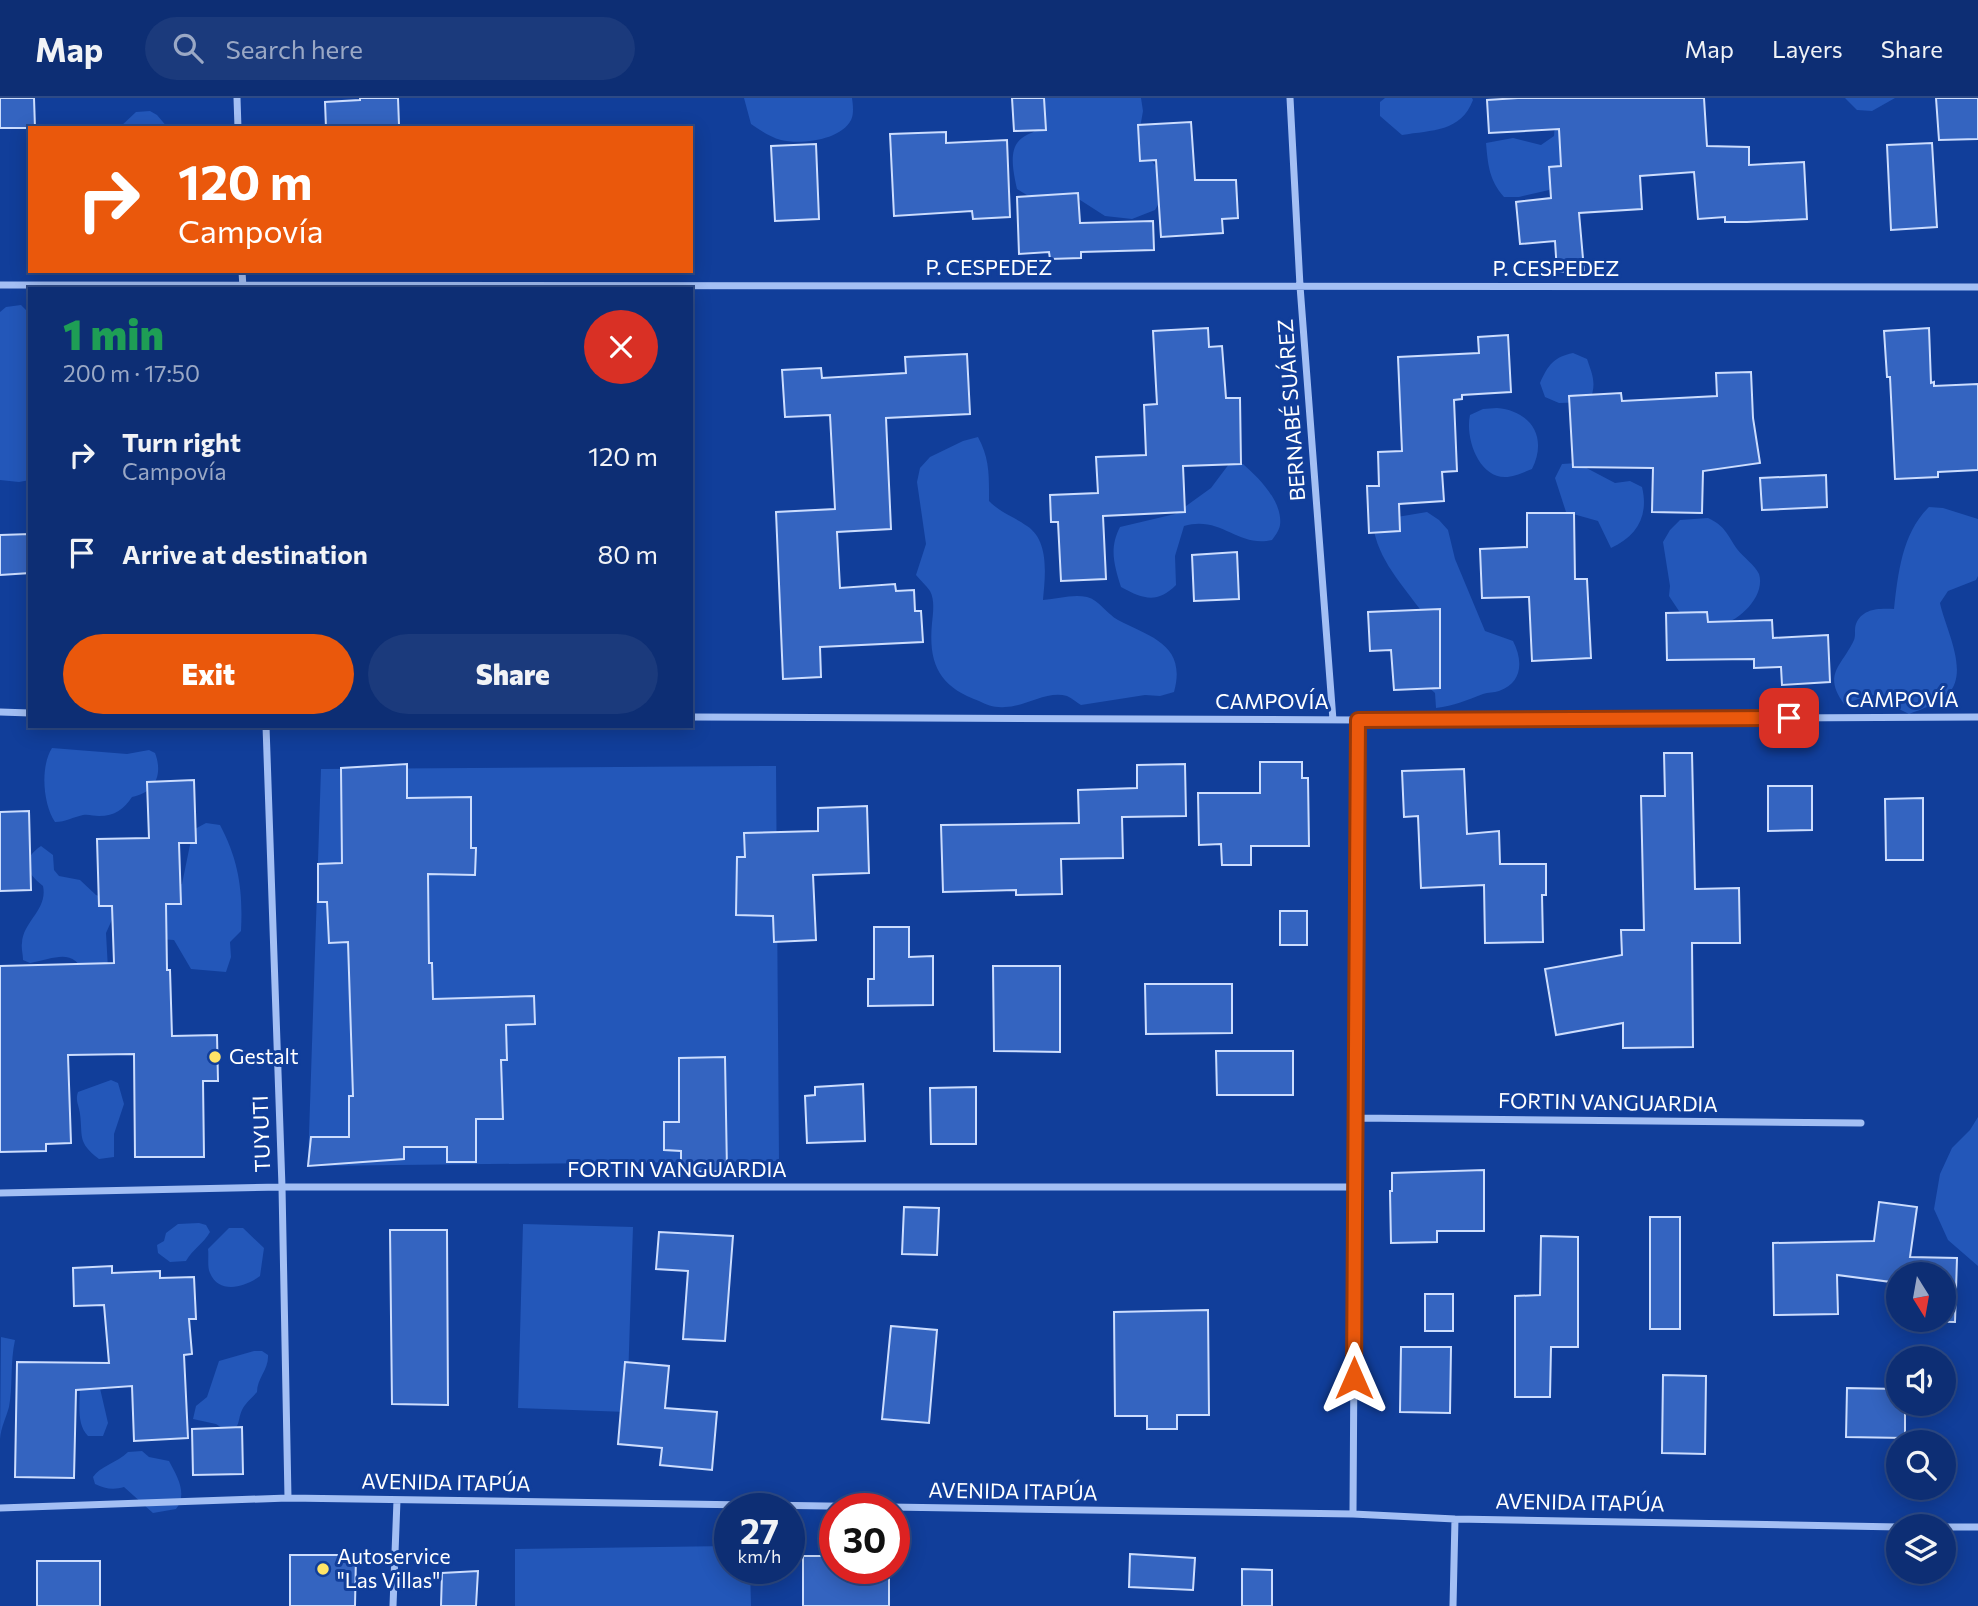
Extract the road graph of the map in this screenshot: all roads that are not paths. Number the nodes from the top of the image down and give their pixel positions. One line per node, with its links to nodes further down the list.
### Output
1 (237, 98): 3 (street)
2 (1290, 98): 5 (street, BERNABÉ SUÁREZ)
3 (238, 126)
4 (0, 285): 7 (street, P. CESPEDEZ)
5 (1300, 286): 6 (street, P. CESPEDEZ); 7 (street, P. CESPEDEZ); 12 (street, BERNABÉ SUÁREZ)
6 (1978, 286)
7 (243, 287)
8 (0, 712): 9 (street)
9 (28, 713)
10 (693, 717): 12 (street, CAMPOVÍA)
11 (1978, 717): 13 (street, CAMPOVÍA)
12 (1332, 720): 13 (street, CAMPOVÍA)
13 (1358, 720): 15 (street)
14 (266, 728): 18 (street, TUYUTI)
15 (1356, 1118): 16 (street, FORTIN VANGUARDIA); 17 (street)
16 (1861, 1123)
17 (1355, 1187): 18 (street, FORTIN VANGUARDIA); 23 (street)
18 (282, 1188): 19 (street, FORTIN VANGUARDIA); 20 (street, TUYUTI)
19 (0, 1193)
20 (288, 1498): 21 (street, AVENIDA ITAPÚA); 22 (street, AVENIDA ITAPÚA)
21 (397, 1500): 23 (street, AVENIDA ITAPÚA); 28 (street)
22 (0, 1508)
23 (1353, 1514): 24 (street, AVENIDA ITAPÚA)
24 (1455, 1519): 25 (street, AVENIDA ITAPÚA); 29 (street)
25 (1886, 1527)
26 (1956, 1527): 27 (street)
27 (1978, 1527)
28 (393, 1606)
29 (1453, 1606)

